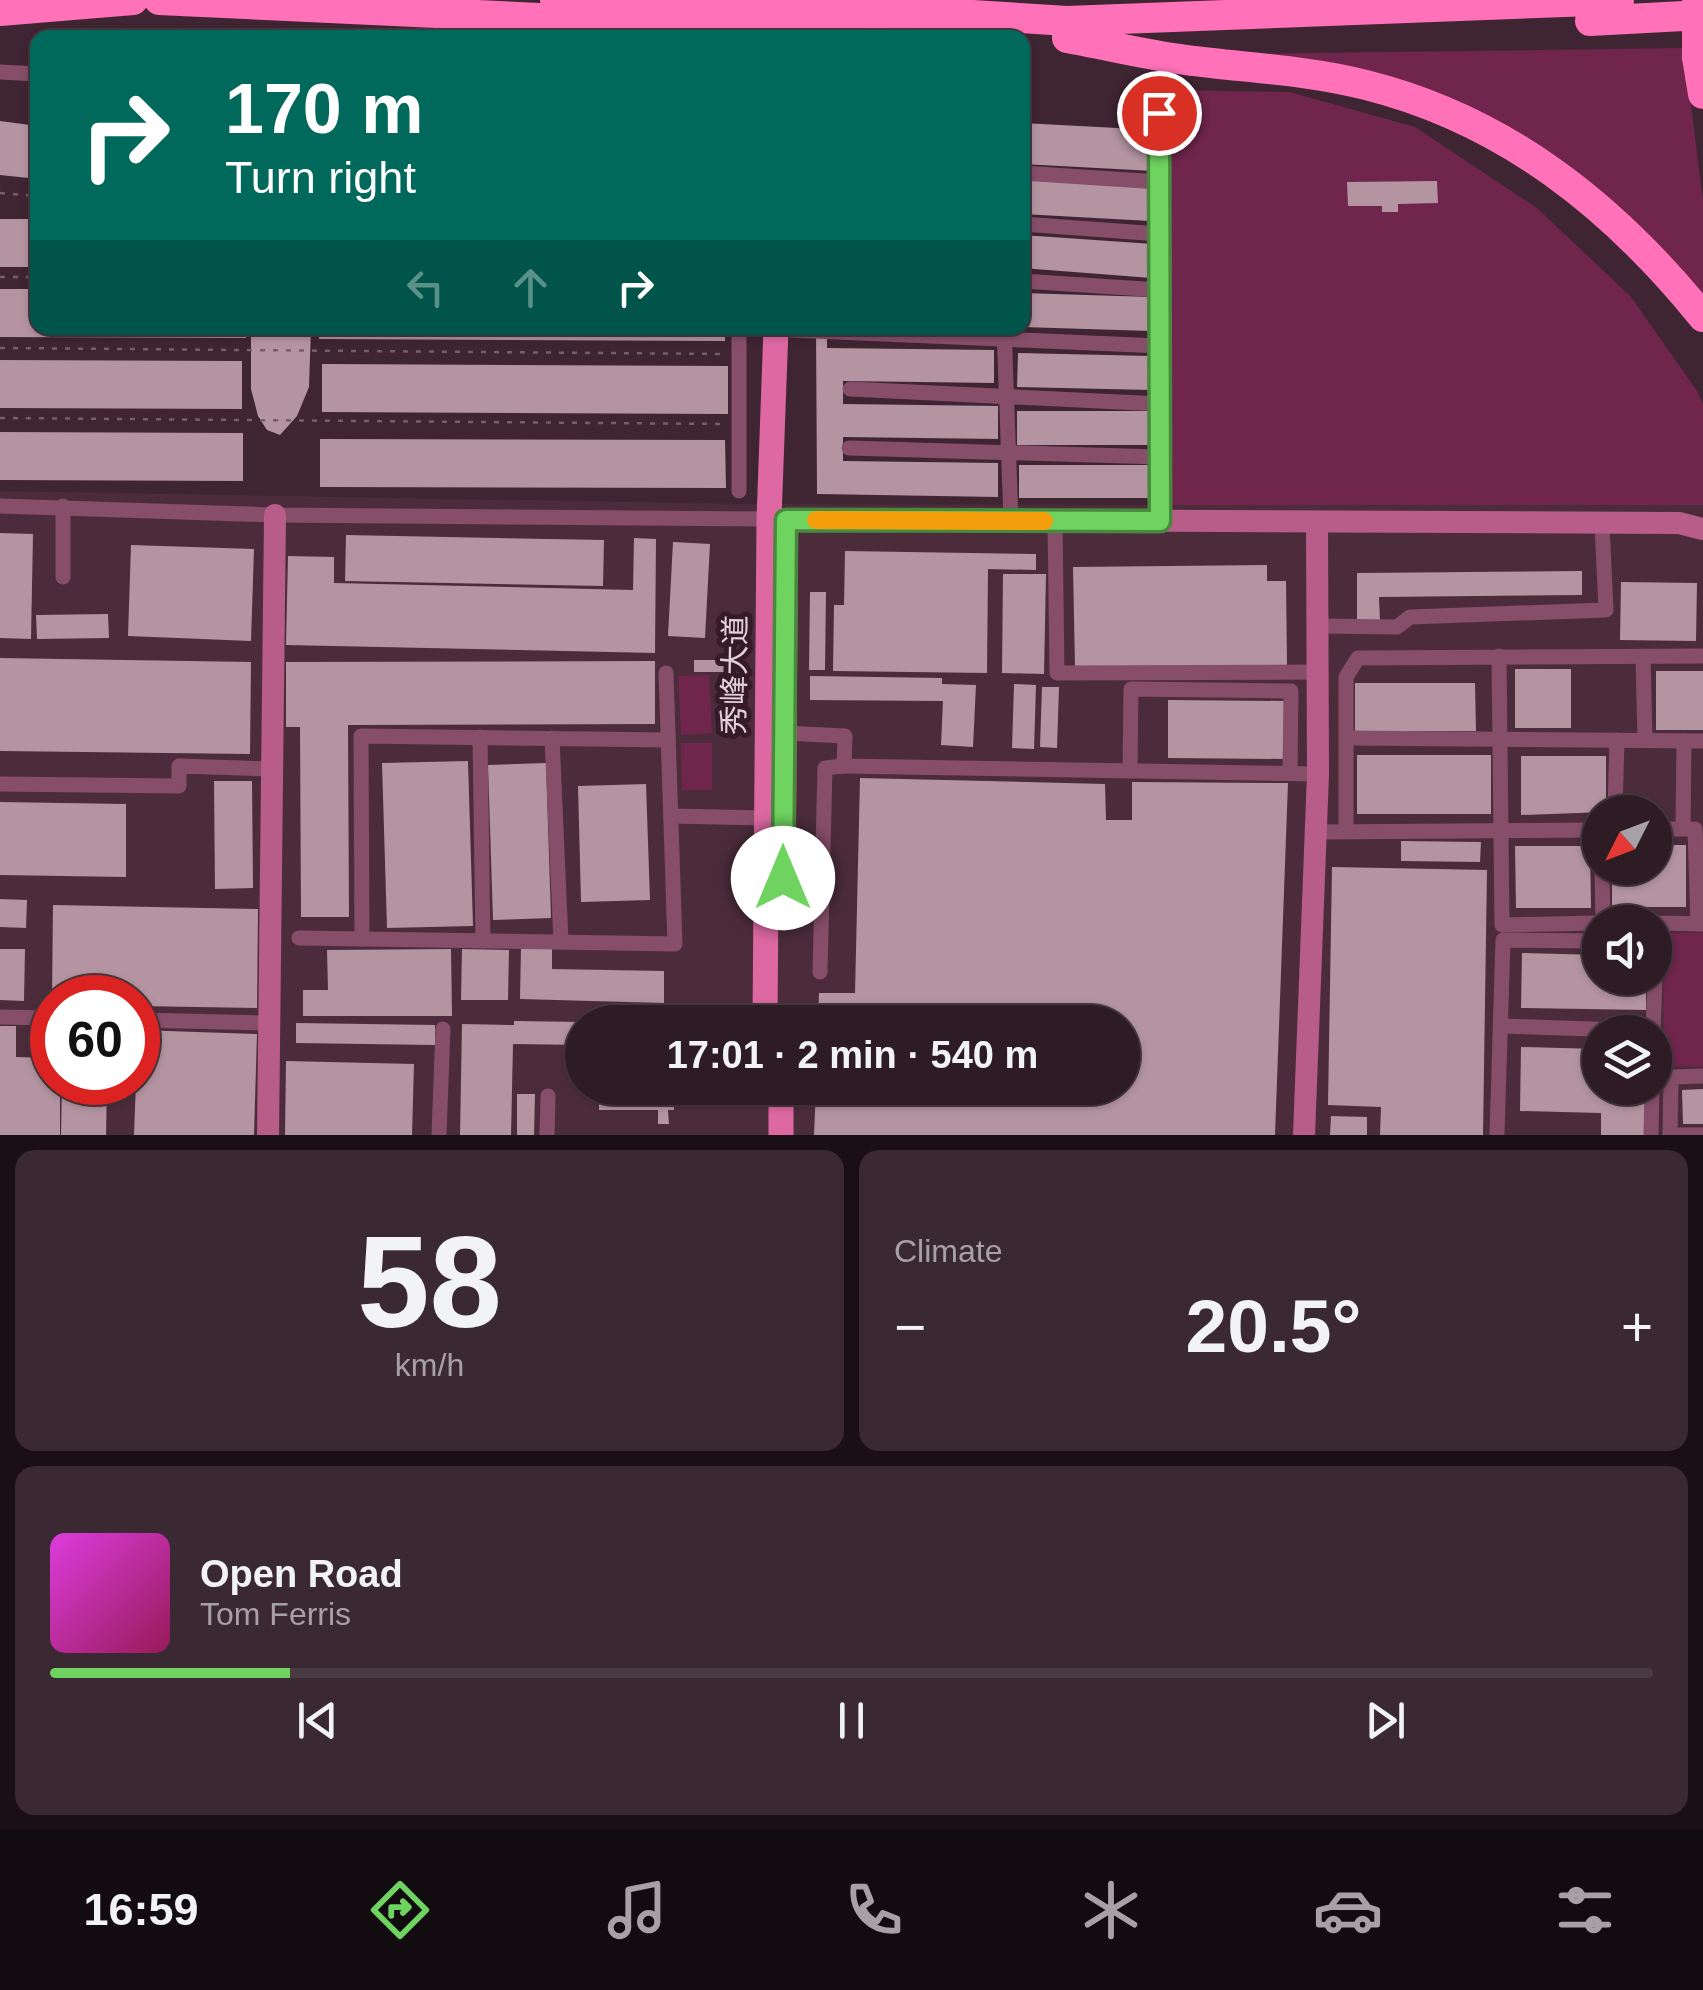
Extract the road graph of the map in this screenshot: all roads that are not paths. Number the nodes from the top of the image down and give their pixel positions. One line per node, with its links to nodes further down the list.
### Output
1 (133, 0): 8 (highway)
2 (159, 0): 7 (highway)
3 (554, 0): 7 (highway)
4 (858, 0): 11 (highway)
5 (1620, 0): 11 (highway)
6 (1697, 0): 17 (highway, bridge)
7 (634, 9): 10 (highway); 12 (highway)
8 (0, 11)
9 (1703, 15): 14 (highway)
10 (775, 19): 11 (highway)
11 (900, 28)
12 (675, 30)
13 (1030, 38): 14 (highway)
14 (1067, 38): 25 (highway)
15 (0, 72): 16 (street)
16 (30, 74)
17 (1703, 94)
18 (1159, 113): 20 (street)
19 (1030, 174): 20 (street)
20 (1160, 182): 22 (street)
21 (1030, 225): 22 (street)
22 (1160, 234): 24 (street)
23 (1030, 282): 24 (street)
24 (1160, 290): 30 (street)
25 (1703, 318)
26 (739, 335): 37 (street)
27 (786, 335): 41 (main road, 秀峰大道)
28 (1004, 335): 32 (street)
29 (1028, 335): 30 (street)
30 (1160, 346): 33 (street)
31 (850, 390): 32 (street)
32 (1006, 396): 33 (street); 35 (street)
33 (1160, 404): 36 (street)
34 (849, 448): 35 (street)
35 (1008, 452): 36 (street); 42 (street)
36 (1160, 457): 44 (street)
37 (738, 492)
38 (0, 506): 39 (street)
39 (63, 506): 40 (street); 48 (street)
40 (276, 515): 41 (street); 66 (street)
41 (777, 519): 42 (street); 55 (main road, 秀峰大道); 73 (main road, 秀峰大道)
42 (1011, 520): 43 (street)
43 (1056, 521): 44 (street); 53 (street)
44 (1160, 521): 45 (street)
45 (1316, 524): 46 (street); 49 (street)
46 (1602, 524): 47 (street); 49 (street)
47 (1703, 529)
48 (63, 577)
49 (1320, 626): 53 (street)
50 (1499, 656): 52 (street); 58 (street); 59 (street)
51 (1703, 656): 52 (street)
52 (1643, 657): 62 (street)
53 (1320, 672): 69 (street)
54 (666, 673): 60 (street)
55 (784, 734): 65 (street); 89 (main road, 秀峰大道)
56 (480, 738): 57 (street); 83 (street); 84 (street)
57 (552, 738): 60 (street); 86 (street)
58 (1346, 738): 59 (street); 77 (street)
59 (1500, 739): 61 (street); 75 (street)
60 (668, 740): 72 (street)
61 (1617, 740): 62 (street); 71 (street)
62 (1645, 740): 63 (street)
63 (1684, 741): 64 (street); 74 (street)
64 (1703, 741)
65 (844, 766): 67 (street); 87 (street)
66 (272, 769): 70 (street); 93 (street)
67 (1130, 771): 68 (street); 68 (street)
68 (1290, 773): 69 (street)
69 (1318, 774): 78 (street)
70 (0, 784)
71 (1615, 795)
72 (671, 816): 73 (street); 86 (street)
73 (766, 818): 88 (main road, 秀峰大道)
74 (1693, 829): 81 (street)
75 (1500, 830): 76 (street); 77 (street); 79 (street)
76 (1582, 830)
77 (1346, 831): 78 (street)
78 (1317, 832): 107 (street)
79 (1582, 923)
80 (1672, 924): 81 (street)
81 (1700, 924)
82 (299, 938): 83 (street)
83 (362, 939): 84 (street)
84 (483, 941): 86 (street)
85 (1582, 941): 94 (street)
86 (561, 942)
87 (820, 972)
88 (765, 1005)
89 (782, 1005)
90 (0, 1017): 91 (street)
91 (30, 1018)
92 (160, 1020): 93 (street)
93 (270, 1023): 102 (street)
94 (1501, 1026): 96 (street); 108 (street)
95 (443, 1029): 103 (street)
96 (1582, 1029)
97 (1703, 1076): 110 (street)
98 (548, 1096): 104 (street)
99 (765, 1105): 105 (main road)
100 (781, 1105): 106 (main road)
101 (1652, 1105): 109 (street)
102 (268, 1135)
103 (439, 1135)
104 (546, 1135)
105 (765, 1135)
106 (781, 1135)
107 (1304, 1135)
108 (1498, 1135)
109 (1651, 1135)
110 (1670, 1135): 111 (street)
111 (1703, 1135)

